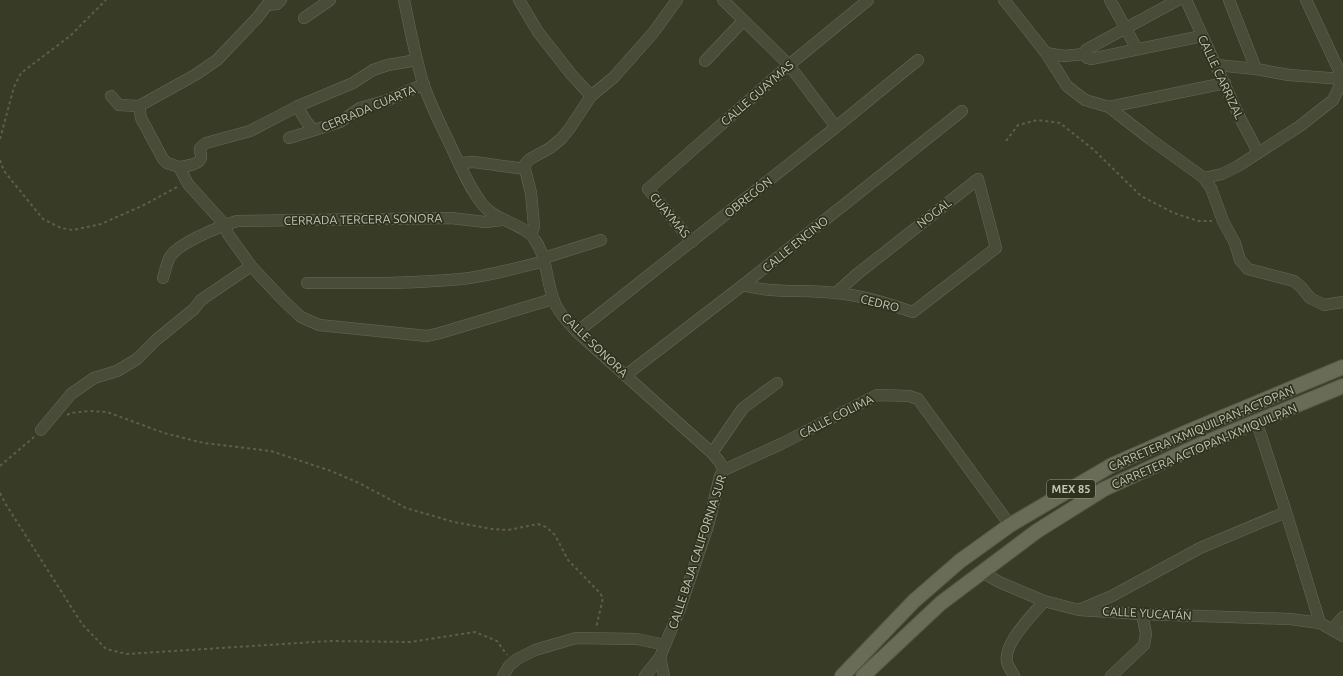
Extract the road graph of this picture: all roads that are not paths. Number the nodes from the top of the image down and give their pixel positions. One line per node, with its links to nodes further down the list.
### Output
1 (281, 0): 13 (street)
2 (330, 0): 14 (street)
3 (404, 0): 21 (street)
4 (519, 0): 31 (street)
5 (677, 0): 31 (street)
6 (868, 0): 24 (street, CALLE GUAYMAS)
7 (1004, 0): 19 (street)
8 (1110, 0): 16 (street)
9 (1185, 0): 16 (street); 17 (street, CALLE CARRIZAL)
10 (1229, 0): 26 (street)
11 (1306, 0): 27 (street)
12 (727, 1): 15 (street)
13 (264, 2): 32 (street)
14 (304, 18)
15 (743, 21): 23 (street); 24 (street)
16 (1125, 29): 18 (street); 20 (street)
17 (1202, 36): 18 (street); 25 (street, CALLE CARRIZAL)
18 (1137, 49): 20 (street)
19 (1046, 53): 20 (street); 34 (street)
20 (1084, 54)
21 (417, 60): 29 (street); 33 (street)
22 (918, 60): 36 (street, OBREGÓN)
23 (705, 61)
24 (788, 65): 36 (street); 44 (street, CALLE GUAYMAS)
25 (1217, 65): 26 (street); 28 (street, CALLE CARRIZAL)
26 (1256, 69): 27 (street)
27 (1343, 79): 39 (street)
28 (1225, 83): 34 (street); 39 (street, CALLE CARRIZAL)
29 (424, 84): 37 (street, CERRADA CUARTA); 40 (street)
30 (111, 96): 32 (street)
31 (591, 96): 41 (street)
32 (139, 106): 42 (street)
33 (298, 106): 37 (street); 42 (street)
34 (1109, 108): 43 (street)
35 (962, 111): 55 (street, CALLE ENCINO)
36 (836, 127): 49 (street, OBREGÓN)
37 (314, 130): 38 (street, CERRADA CUARTA)
38 (289, 138)
39 (1258, 152): 43 (street)
40 (459, 163): 41 (street); 45 (street)
41 (525, 166): 47 (street)
42 (179, 168): 46 (street)
43 (1204, 178): 58 (street)
44 (648, 189): 49 (street, GUAYMAS)
45 (502, 220): 46 (street, CERRADA TERCERA SONORA); 47 (street)
46 (225, 225): 52 (street); 53 (street, CERRADA TERCERA SONORA)
47 (532, 235): 51 (street, CALLE SONORA)
48 (601, 240): 51 (street)
49 (692, 242): 59 (street, OBREGÓN)
50 (996, 248): 56 (street, CEDRO); 56 (street, NOGAL)
51 (544, 259): 54 (street); 57 (street, CALLE SONORA)
52 (251, 266): 57 (street); 65 (street)
53 (163, 278)
54 (307, 283)
55 (743, 285): 56 (street, CEDRO); 61 (street, CALLE ENCINO)
56 (836, 293)
57 (553, 299): 59 (street, CALLE SONORA)
58 (1343, 302)
59 (577, 332): 61 (street, CALLE SONORA)
60 (1343, 367): 69 (main road, CARRETERA IXMIQUILPAN-ACTOPAN / MEX 85)
61 (626, 375): 66 (street, CALLE SONORA)
62 (777, 384): 66 (street)
63 (1343, 386): 64 (main road, CARRETERA ACTOPAN-IXMIQUILPAN / MEX 85)
64 (1257, 423): 68 (street); 70 (main road, CARRETERA ACTOPAN-IXMIQUILPAN / MEX 85)
65 (41, 430)
66 (712, 453): 67 (street, CALLE SONORA)
67 (724, 470): 69 (street, CALLE COLIMA); 78 (street, CALLE BAJA CALIFORNIA SUR)
68 (1286, 512): 72 (street); 75 (street)
69 (1010, 525): 83 (main road, CARRETERA IXMIQUILPAN-ACTOPAN / MEX 85)
70 (982, 572): 71 (street, CALLE YUCATÁN); 84 (main road, CARRETERA ACTOPAN-IXMIQUILPAN / MEX 85)
71 (1044, 601): 72 (street, CALLE YUCATÁN); 85 (street)
72 (1079, 610): 73 (street, CALLE YUCATÁN)
73 (1142, 614): 75 (street, CALLE YUCATÁN); 86 (street)
74 (1343, 617): 76 (street)
75 (1320, 623): 76 (street, CALLE YUCATÁN)
76 (1332, 628): 77 (street, CALLE YUCATÁN)
77 (1343, 636)
78 (665, 645): 79 (street, CALLE BAJA CALIFORNIA SUR); 80 (street)
79 (660, 657): 81 (street, CALLE BAJA CALIFORNIA SUR); 82 (street)
80 (503, 676)
81 (645, 676)
82 (664, 676)
83 (842, 676)
84 (863, 676)
85 (1014, 676)
86 (1111, 676)

